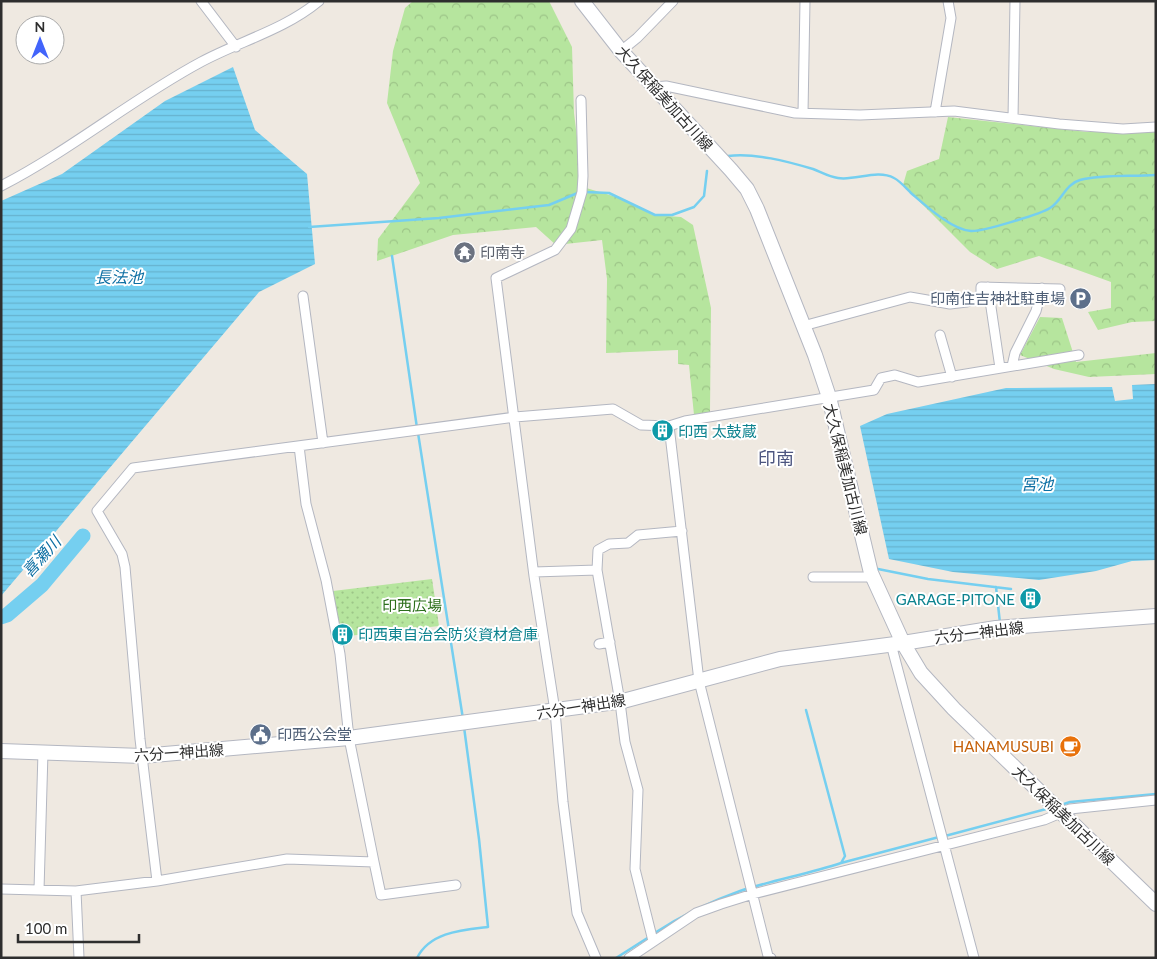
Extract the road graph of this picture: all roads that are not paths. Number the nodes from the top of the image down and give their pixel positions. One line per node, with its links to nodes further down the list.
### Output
1 (201, 1): 8 (street)
2 (319, 1): 8 (street)
3 (582, 1): 9 (main road, 大久保稲美加古川線)
4 (673, 1): 9 (street)
5 (805, 1): 13 (street)
6 (948, 1): 12 (street)
7 (1015, 1): 14 (street)
8 (236, 46): 16 (street)
9 (621, 51): 10 (main road, 大久保稲美加古川線)
10 (654, 87): 13 (street); 21 (main road, 大久保稲美加古川線)
11 (581, 100): 28 (street)
12 (935, 112): 13 (street); 14 (street)
13 (803, 113)
14 (1013, 118): 15 (street)
15 (1156, 127)
16 (1, 186)
17 (988, 287): 18 (street); 21 (street); 25 (street)
18 (1042, 288): 19 (street); 24 (street)
19 (1060, 289)
20 (303, 296): 30 (street)
21 (803, 326): 27 (main road, 大久保稲美加古川線)
22 (940, 335): 26 (street)
23 (1079, 355): 24 (street)
24 (1012, 366): 25 (street)
25 (1000, 368): 26 (street)
26 (952, 376): 27 (street)
27 (829, 397): 29 (street); 36 (main road, 大久保稲美加古川線)
28 (515, 417): 29 (street); 30 (street); 34 (street)
29 (669, 426): 32 (street)
30 (323, 443): 31 (street)
31 (299, 446): 44 (street); 47 (street)
32 (682, 531): 33 (street); 41 (street)
33 (597, 570): 34 (street); 38 (street)
34 (534, 572): 43 (street)
35 (813, 577): 36 (street)
36 (874, 578): 40 (main road, 大久保稲美加古川線)
37 (1156, 616): 40 (main road, 六分一神出線)
38 (610, 642): 39 (street); 42 (street)
39 (599, 644)
40 (897, 644): 41 (main road, 六分一神出線); 49 (main road, 大久保稲美加古川線); 50 (street)
41 (699, 681): 42 (main road, 六分一神出線); 57 (street)
42 (620, 702): 43 (main road, 六分一神出線); 59 (street)
43 (555, 711): 44 (main road, 六分一神出線); 61 (street)
44 (349, 738): 47 (main road, 六分一神出線); 51 (street)
45 (1, 751): 46 (main road, 六分一神出線)
46 (43, 752): 47 (main road, 六分一神出線); 55 (street)
47 (142, 756): 52 (street)
48 (1156, 800): 49 (street)
49 (1061, 812): 50 (street); 58 (main road, 大久保稲美加古川線)
50 (944, 846): 57 (street); 64 (street)
51 (374, 862): 52 (street); 53 (street)
52 (157, 881): 56 (street)
53 (456, 885)
54 (1, 888): 55 (street)
55 (39, 890): 56 (street)
56 (76, 891): 60 (street)
57 (753, 894): 59 (street); 63 (street)
58 (1156, 904)
59 (653, 941): 62 (street)
60 (79, 958)
61 (596, 958)
62 (629, 958)
63 (770, 958)
64 (974, 958)

